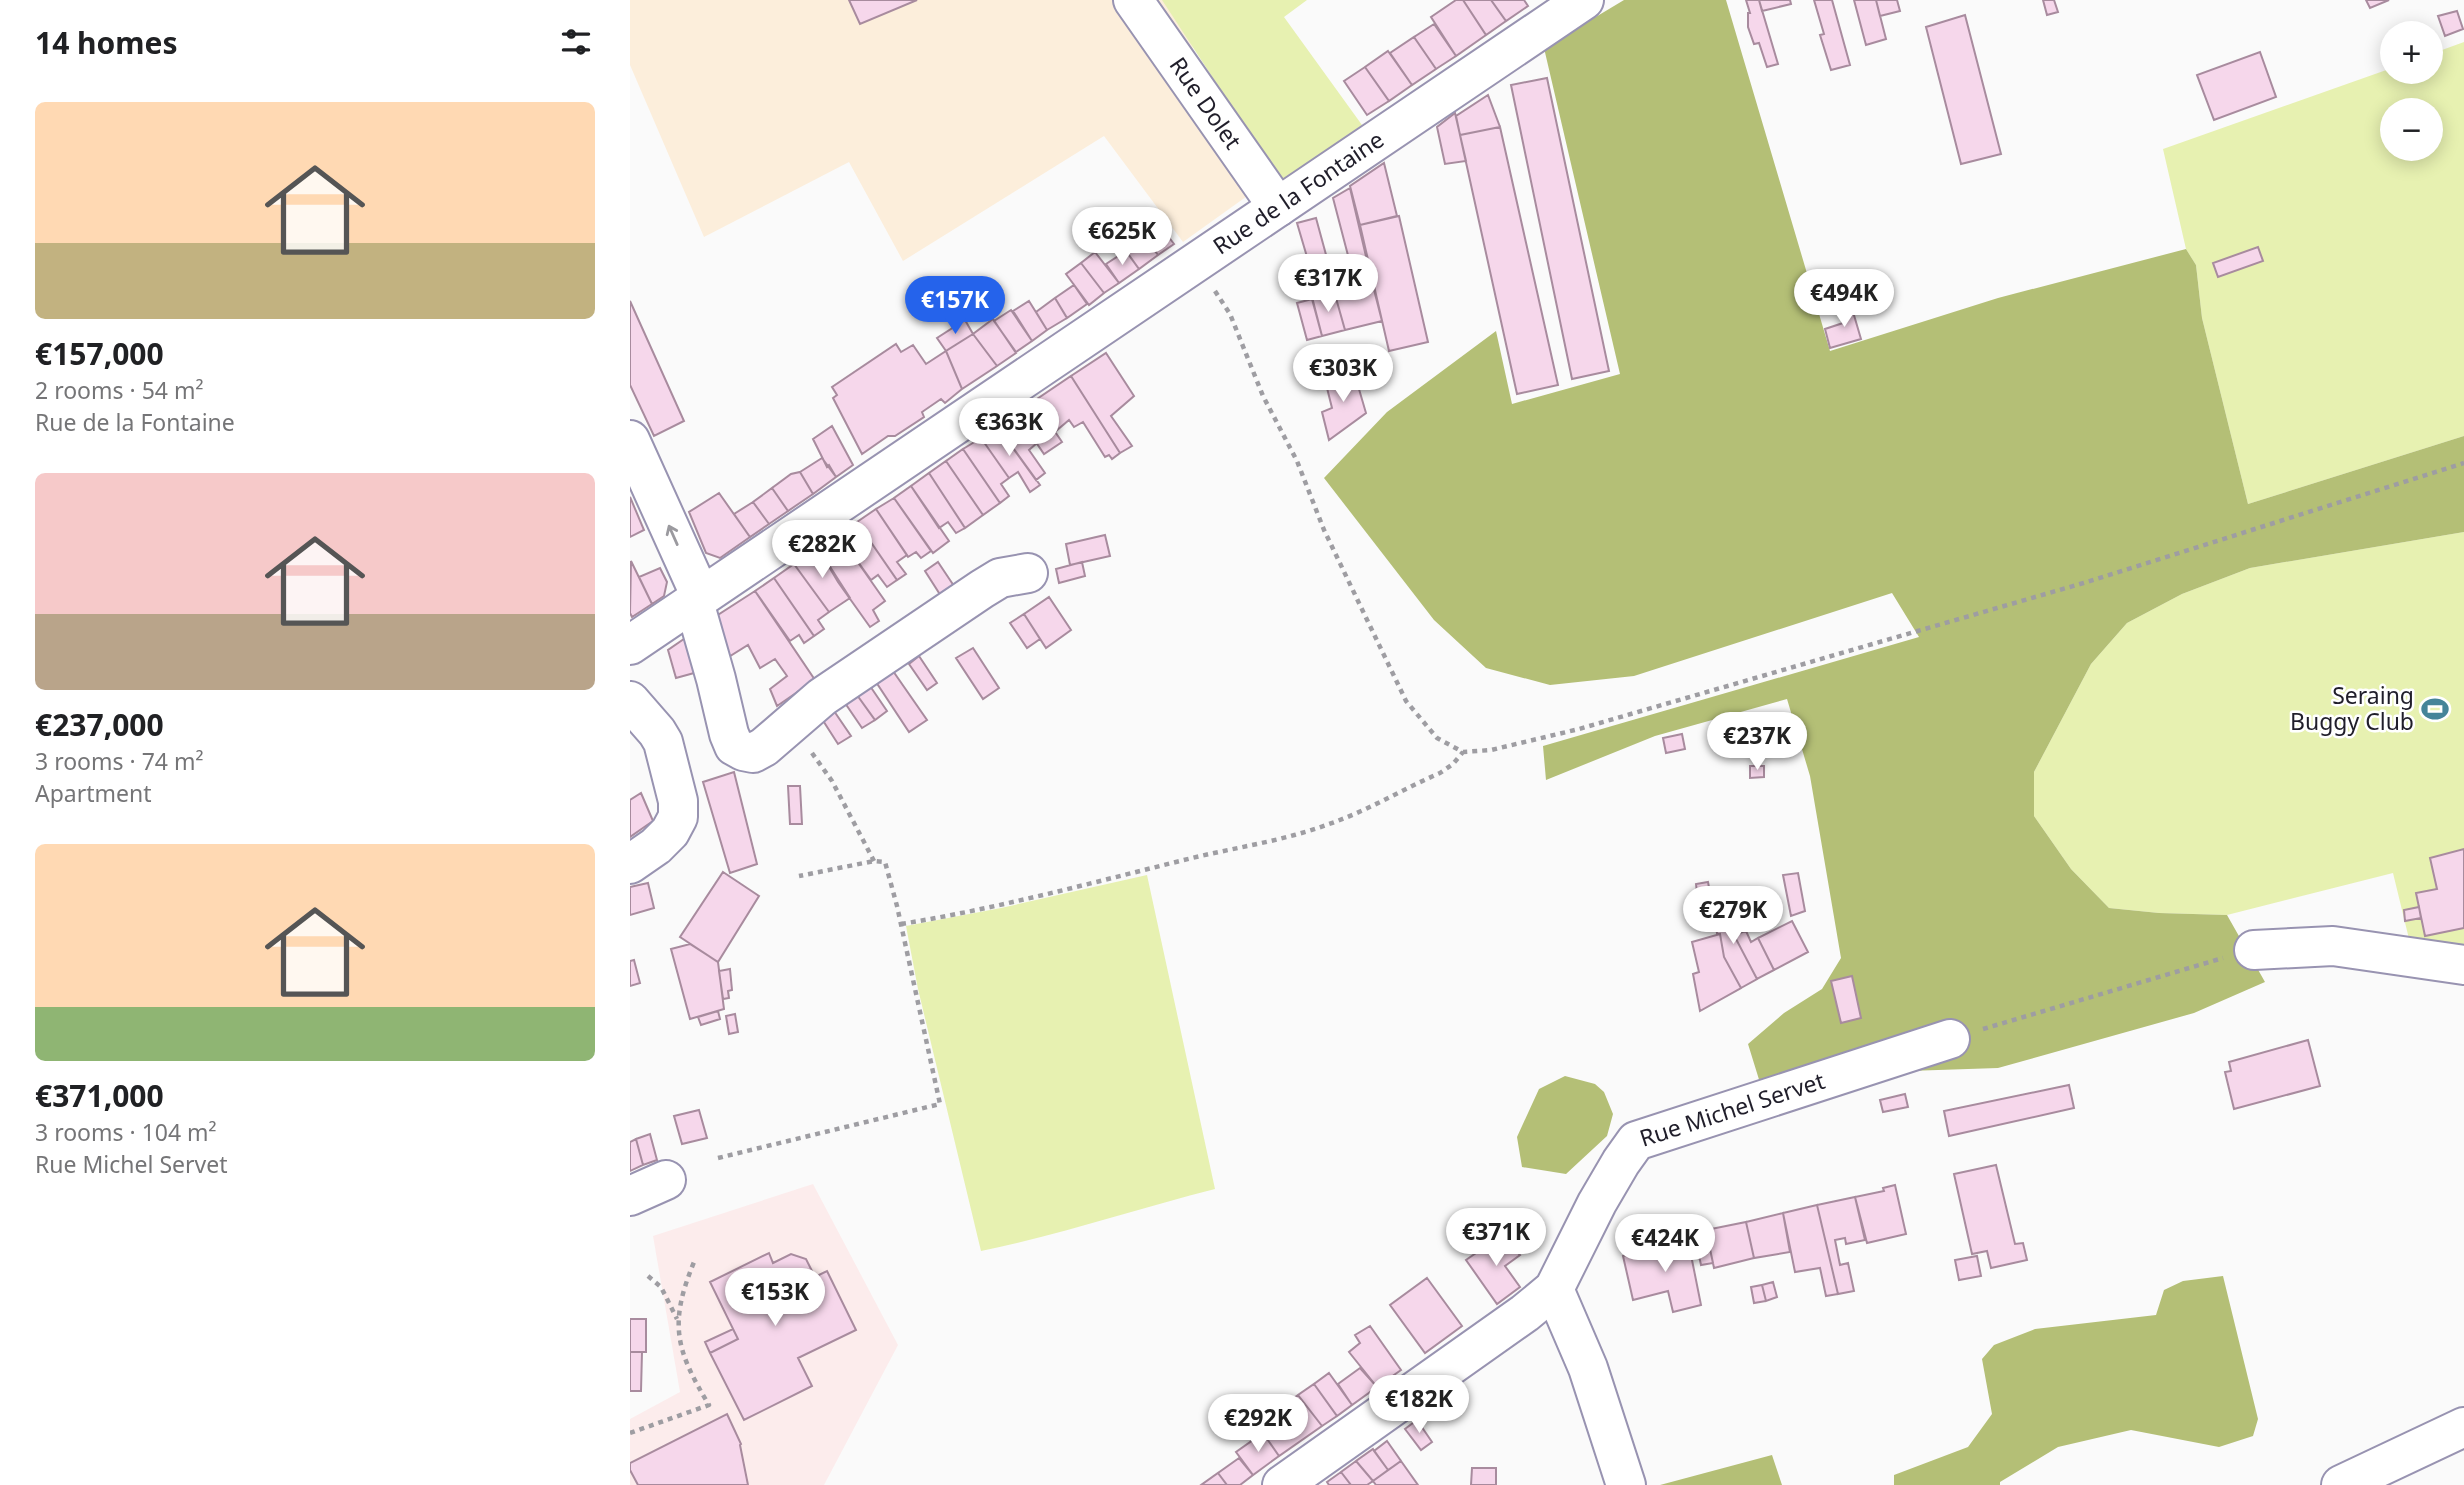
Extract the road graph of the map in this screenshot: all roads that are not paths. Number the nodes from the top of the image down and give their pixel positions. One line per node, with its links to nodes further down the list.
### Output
1 (1133, 0): 3 (street, Rue Dolet)
2 (1584, 0): 3 (street, Rue de la Fontaine)
3 (1278, 207): 6 (street, Rue de la Fontaine)
4 (630, 440): 6 (street, one-way to 4)
5 (1028, 573): 6 (street)
6 (696, 601): 7 (street, Rue de la Fontaine)
7 (630, 645)
8 (630, 701): 9 (street)
9 (630, 864)
10 (2254, 950): 11 (street)
11 (2464, 965)
12 (1950, 1039): 15 (street, Rue Michel Servet)
13 (666, 1180): 14 (street)
14 (630, 1196)
15 (1554, 1289): 17 (street, Rue Michel Servet); 18 (street)
16 (2464, 1427): 19 (street)
17 (1282, 1485)
18 (1626, 1485)
19 (2341, 1485)

